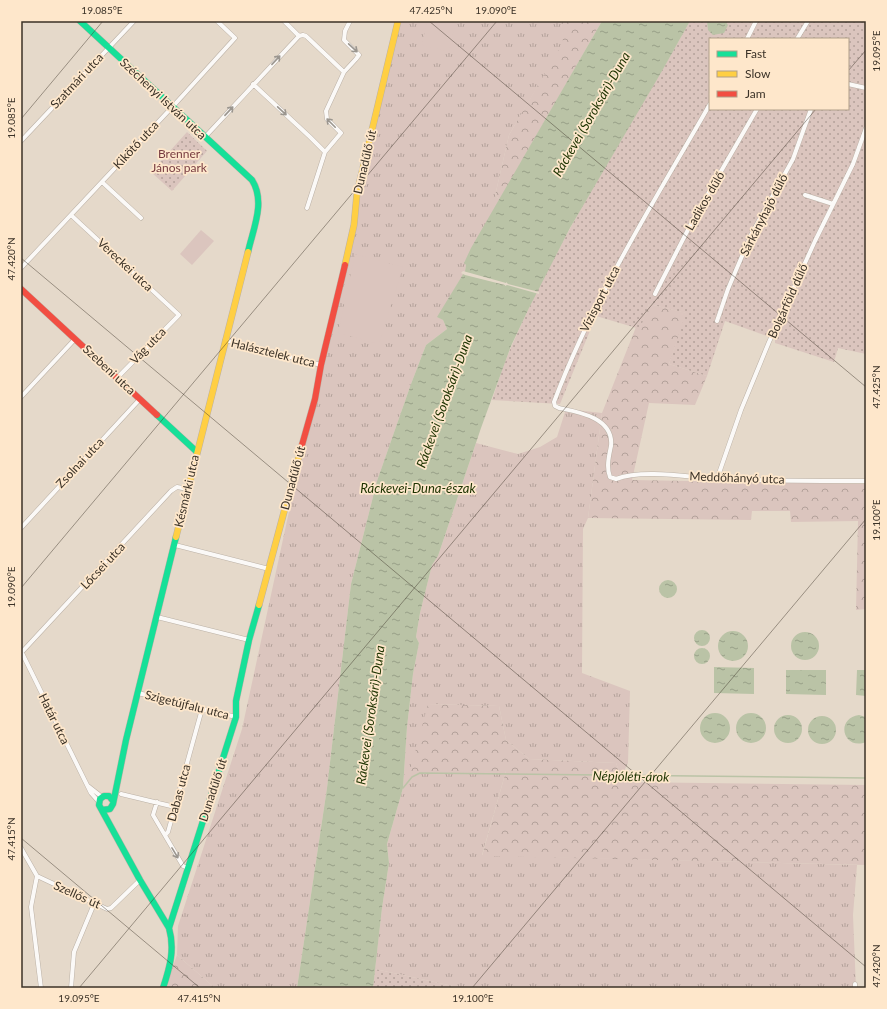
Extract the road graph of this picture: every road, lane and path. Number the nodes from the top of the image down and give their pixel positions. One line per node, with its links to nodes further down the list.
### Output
1 (80, 21): 13 (street, Széchenyi István utca)
2 (134, 21): 13 (street, Szatmári utca)
3 (217, 21): 19 (street, Kikötő utca)
4 (284, 21): 9 (street)
5 (350, 21): 14 (street, one-way to 14)
6 (398, 21): 40 (street, Dunadűlő út)
7 (756, 21): 11 (street)
8 (808, 21): 12 (street)
9 (289, 23): 10 (street)
10 (299, 36): 14 (street); 15 (street, one-way to 10)
11 (748, 38)
12 (798, 38)
13 (109, 48): 19 (street, Széchenyi István utca); 24 (street, Szatmári utca)
14 (344, 72): 25 (street, one-way to 14)
15 (253, 84): 23 (street, one-way to 15); 25 (street, one-way to 25)
16 (849, 84): 17 (street)
17 (866, 88)
18 (709, 106): 45 (street, Vízisport utca)
19 (172, 107): 23 (street, Széchenyi István utca); 26 (street, Kikötő utca)
20 (756, 110): 35 (street, Ladikos dűlő)
21 (811, 110): 37 (street, Sárkányhajó dűlő)
22 (866, 128): 29 (street, Bolgárföld dűlő)
23 (205, 137): 28 (street, Széchenyi István utca)
24 (21, 141)
25 (325, 152): 30 (street)
26 (102, 182): 31 (street, Kikötő utca); 32 (street)
27 (805, 195): 29 (street)
28 (259, 196): 39 (street, Késmárki utca)
29 (833, 204): 46 (street, Bolgárföld dűlő)
30 (307, 208)
31 (71, 215): 33 (street, Kikötő utca); 36 (street, Vereckei utca)
32 (141, 218)
33 (21, 268)
34 (21, 289): 38 (street, Szebeni utca)
35 (655, 294)
36 (179, 314): 41 (street, Vág utca)
37 (717, 321)
38 (75, 340): 41 (street, Szebeni utca); 42 (street)
39 (225, 340): 40 (street, Halásztelek utca); 44 (street, Késmárki utca)
40 (322, 365): 51 (street, Dunadűlő út)
41 (117, 378): 43 (street, Szebeni utca)
42 (21, 397)
43 (140, 399): 44 (street, Szebeni utca); 49 (street, Zsolnai utca)
44 (197, 452): 48 (street, Késmárki utca)
45 (610, 476): 46 (street, Meddőhányó utca)
46 (717, 479): 47 (street, Meddőhányó utca)
47 (866, 481)
48 (188, 489): 50 (street, Késmárki utca); 54 (street, Lőcsei utca)
49 (21, 528)
50 (174, 545): 51 (street); 52 (street, Késmárki utca)
51 (270, 569): 53 (street, Dunadűlő út)
52 (157, 617): 53 (street); 55 (street, Késmárki utca)
53 (249, 640): 57 (street, Dunadűlő út)
54 (21, 653): 60 (street, Határ utca)
55 (138, 692): 56 (street, Szigetújfalu utca); 58 (street, Késmárki utca)
56 (202, 709): 57 (street, Szigetújfalu utca); 63 (street, Dabas utca)
57 (236, 717): 69 (street, Dunadűlő út)
58 (116, 787): 60 (street); 61 (street, Késmárki utca)
59 (121, 794): 62 (street)
60 (102, 798): 61 (street); 65 (street)
61 (113, 801): 64 (street)
62 (157, 802): 63 (street); 67 (street)
63 (175, 807): 67 (street, Dabas utca)
64 (110, 809): 65 (street); 66 (street)
65 (102, 810): 66 (street)
66 (111, 826): 71 (street)
67 (165, 835): 69 (street, Dabas utca, one-way to 69)
68 (21, 848): 70 (street)
69 (188, 868): 73 (street, Dunadűlő út)
70 (37, 876): 72 (street, Szellős út); 74 (street)
71 (140, 880): 72 (street, Szellős út); 73 (street)
72 (94, 904): 75 (street)
73 (169, 928): 76 (street)
74 (41, 988)
75 (71, 988)
76 (163, 988)

